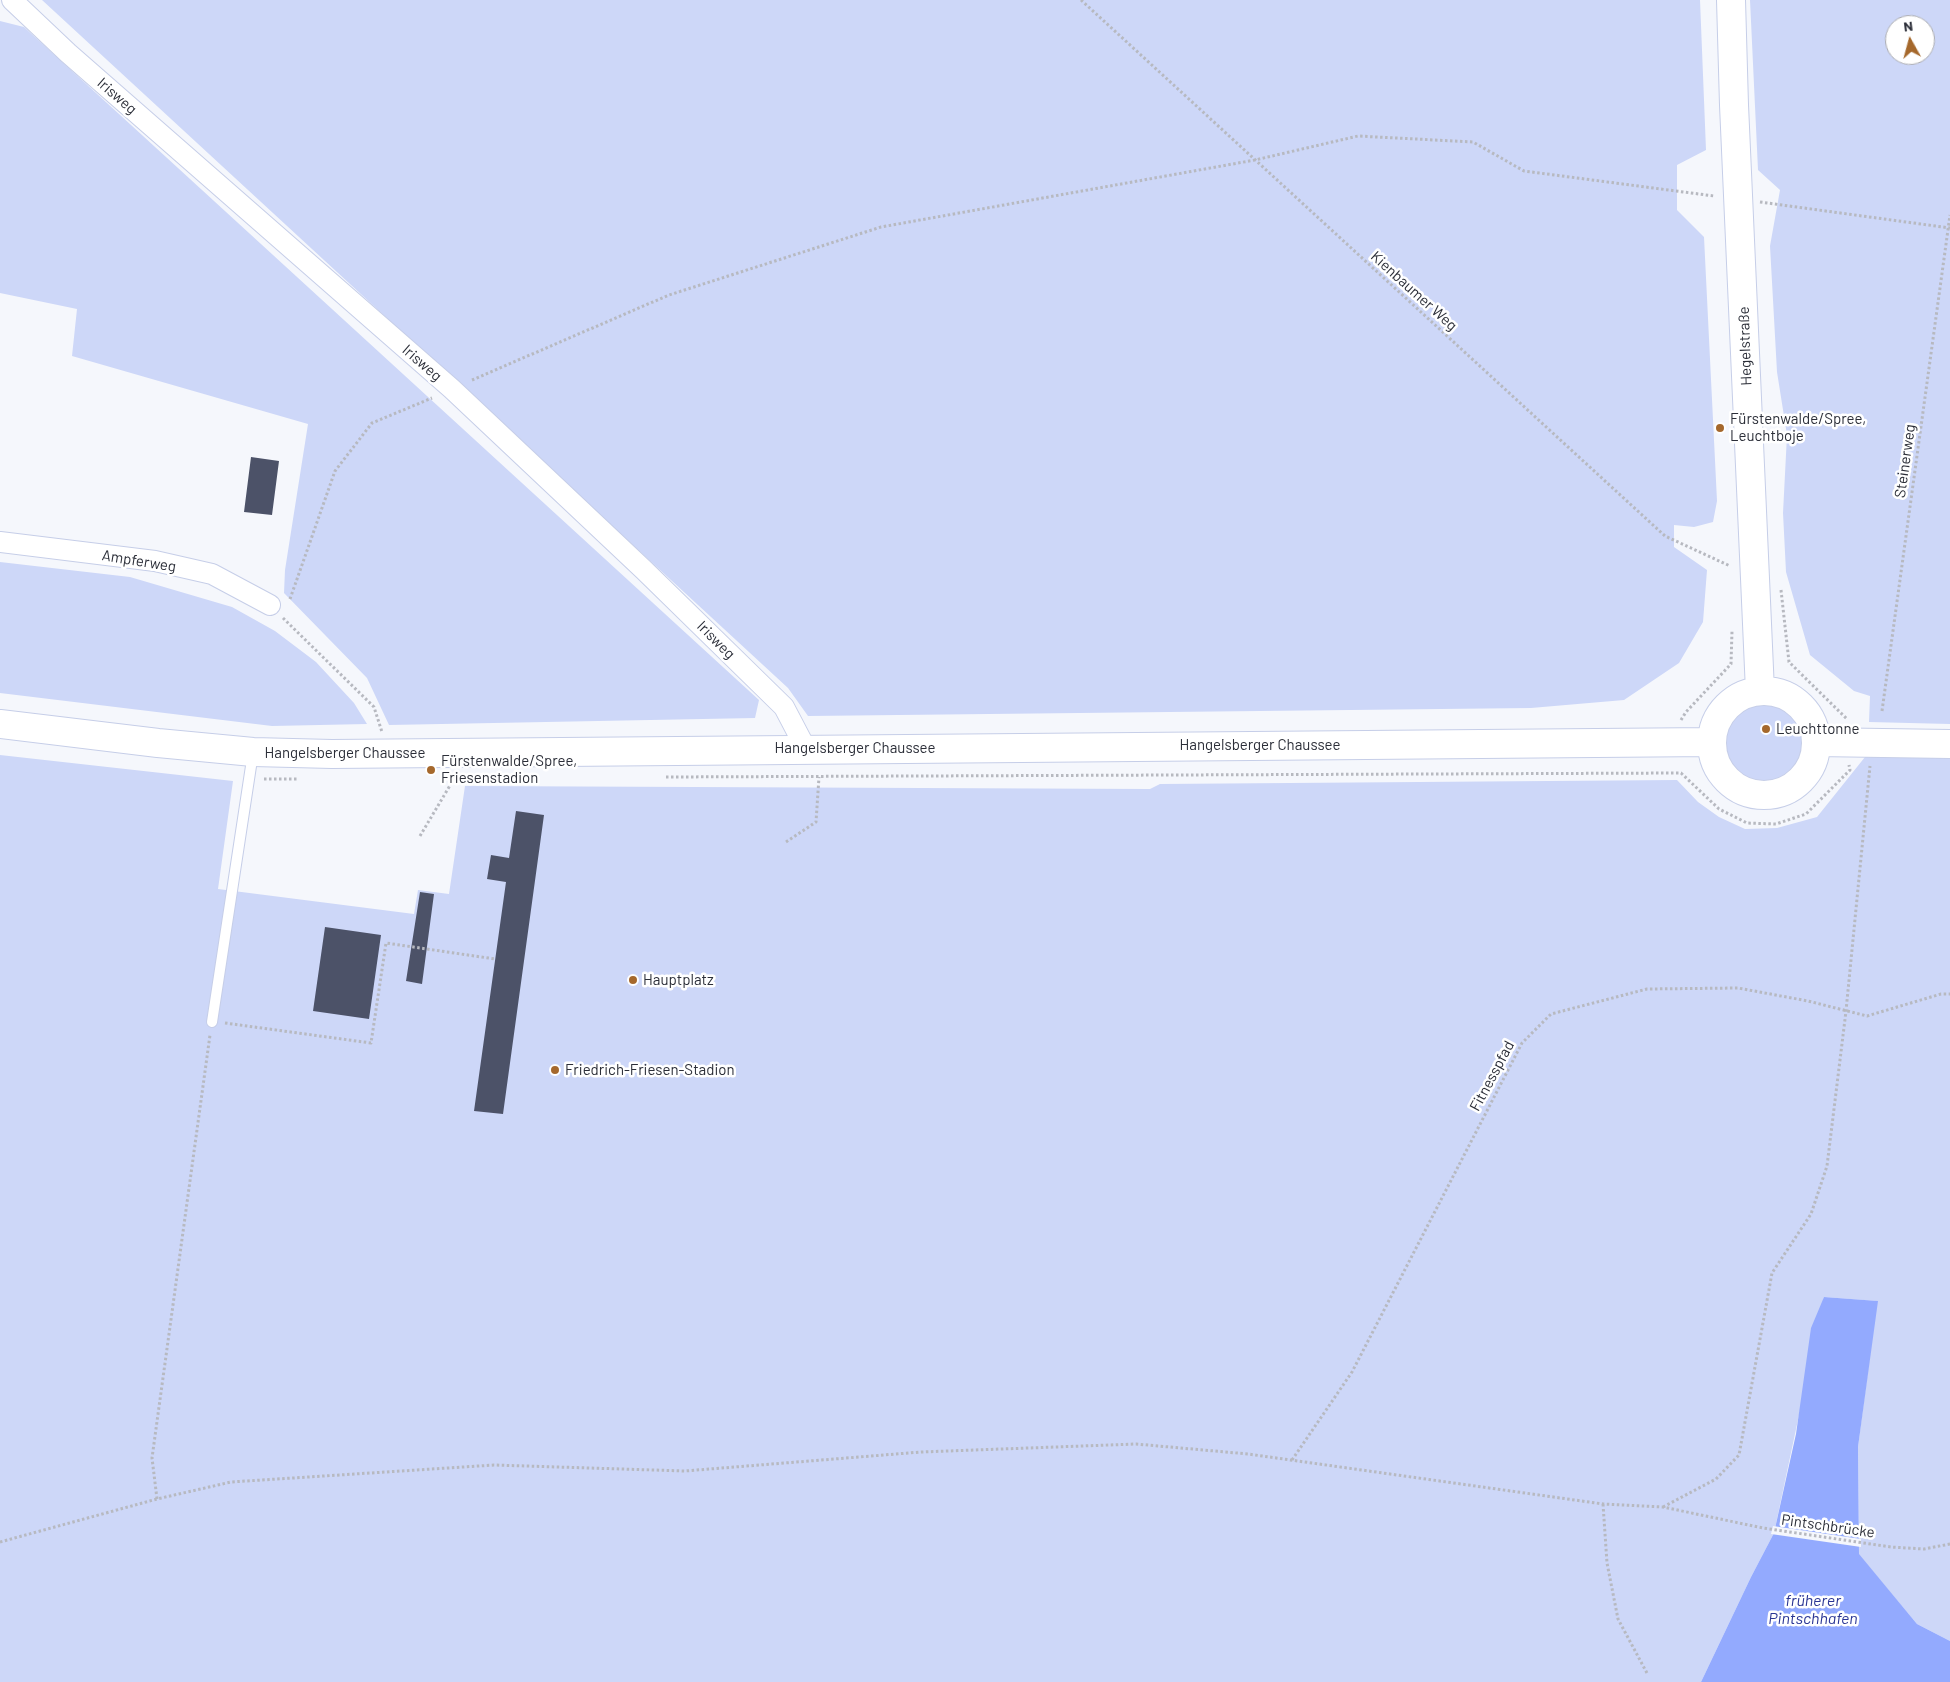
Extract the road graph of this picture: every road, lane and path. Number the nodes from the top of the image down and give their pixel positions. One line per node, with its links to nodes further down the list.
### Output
1 (12, 0): 5 (street, Irisweg)
2 (1081, 0): 6 (path, Kienbaumer Weg)
3 (1731, 0): 7 (main road, Hegelstraße)
4 (0, 10): 5 (street)
5 (26, 14): 10 (street, Irisweg)
6 (1254, 160): 7 (path); 10 (path); 12 (path, Kienbaumer Weg)
7 (1738, 199): 9 (path); 12 (main road, Hegelstraße)
8 (1950, 215): 9 (path, Steinerweg)
9 (1949, 227): 16 (path, Steinerweg)
10 (452, 389): 13 (path); 23 (street, Irisweg)
11 (0, 542): 13 (street, Ampferweg)
12 (1746, 580): 15 (main road, Hegelstraße); 21 (path)
13 (282, 608): 25 (path)
14 (1732, 629): 18 (path)
15 (1760, 691): 19 (main road); 20 (main road)
16 (1882, 711)
17 (0, 724): 24 (main road, Hangelsberger Chaussee)
18 (1681, 742): 19 (main road, Hangelsberger Chaussee); 23 (main road, Hangelsberger Chaussee); 26 (path)
19 (1712, 742): 20 (main road)
20 (1816, 742): 21 (main road)
21 (1861, 743): 22 (main road); 26 (path); 38 (path)
22 (1950, 744)
23 (806, 748): 25 (main road, Hangelsberger Chaussee); 27 (path)
24 (253, 752): 25 (main road, Hangelsberger Chaussee); 33 (lane)
25 (388, 754)
26 (1681, 773): 27 (path)
27 (819, 776): 28 (path); 35 (path)
28 (661, 777)
29 (445, 778): 30 (path)
30 (455, 778): 31 (path); 34 (path)
31 (465, 778)
32 (298, 779): 33 (path)
33 (249, 780): 39 (lane)
34 (420, 836)
35 (786, 842)
36 (495, 959): 39 (path)
37 (1950, 994): 38 (path, Fitnesspfad)
38 (1846, 1011): 40 (path, Fitnesspfad); 43 (path)
39 (212, 1022): 41 (path)
40 (1292, 1460): 41 (path, Pintschbrücke); 42 (path, Pintschbrücke)
41 (158, 1499): 44 (path, Pintschbrücke)
42 (1603, 1504): 43 (path, Pintschbrücke); 46 (path)
43 (1664, 1507): 45 (path, Pintschbrücke)
44 (0, 1542)
45 (1950, 1544)
46 (1648, 1675)

